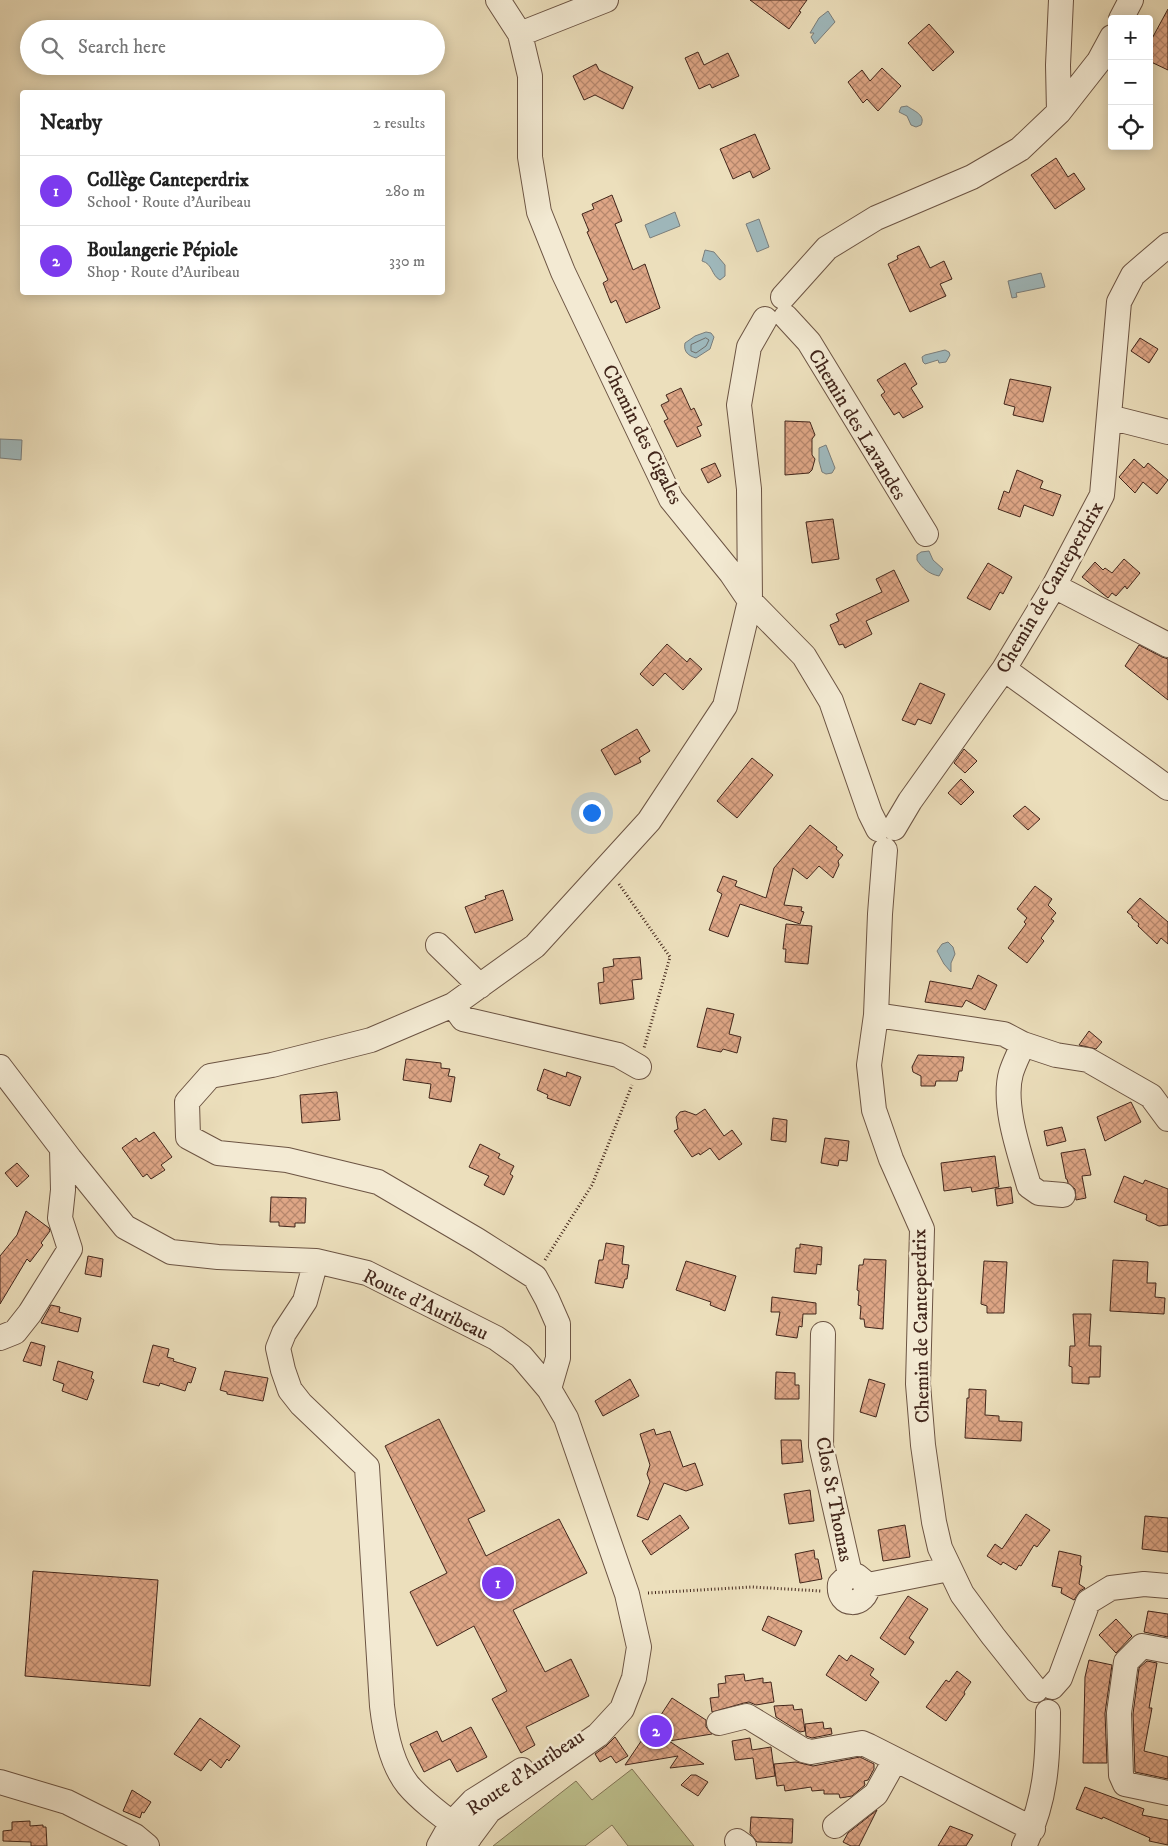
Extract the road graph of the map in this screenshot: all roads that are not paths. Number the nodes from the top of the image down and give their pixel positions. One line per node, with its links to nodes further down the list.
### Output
1 (498, 0): 6 (street, Chemin des Cigales)
2 (606, 0): 6 (street)
3 (1061, 0): 8 (street)
4 (1131, 0): 5 (street)
5 (1123, 15)
6 (520, 34): 15 (street, Chemin des Cigales)
7 (1108, 44): 8 (street)
8 (1059, 112): 10 (street)
9 (1168, 245): 11 (street, Chemin de Canteperdrix)
10 (778, 311): 13 (street, Chemin des Lavandes); 15 (street)
11 (1109, 417): 12 (street); 14 (street, Chemin de Canteperdrix)
12 (1168, 432)
13 (926, 534)
14 (1054, 586): 16 (street); 17 (street, Chemin de Canteperdrix)
15 (750, 602): 19 (street, Chemin des Cigales); 21 (street)
16 (1168, 645)
17 (1004, 669): 18 (street); 19 (street, Chemin de Canteperdrix)
18 (1168, 788)
19 (885, 836): 23 (street, Chemin de Canteperdrix)
20 (438, 945): 21 (street)
21 (480, 986): 22 (street)
22 (453, 1005): 26 (street); 33 (street)
23 (876, 1015): 24 (street); 34 (street, Chemin de Canteperdrix)
24 (1023, 1044): 27 (street); 29 (street)
25 (0, 1067): 28 (street, Route d'Auribeau)
26 (639, 1068)
27 (1168, 1118)
28 (62, 1149): 30 (street, Route d'Auribeau); 32 (street)
29 (1064, 1194)
30 (316, 1261): 33 (street, Route d'Auribeau); 43 (street)
31 (823, 1334): 34 (street, Clos St Thomas)
32 (0, 1338)
33 (549, 1389): 43 (street, Route d'Auribeau)
34 (949, 1569): 37 (street, Chemin de Canteperdrix)
35 (1168, 1586): 37 (street)
36 (1168, 1651): 41 (street)
37 (1044, 1689): 44 (street)
38 (719, 1723): 39 (street)
39 (895, 1760): 42 (street); 44 (street)
40 (0, 1782): 45 (street)
41 (1168, 1793)
42 (835, 1826)
43 (462, 1835): 46 (street, Route d'Auribeau)
44 (1029, 1837)
45 (147, 1846)
46 (439, 1846)

